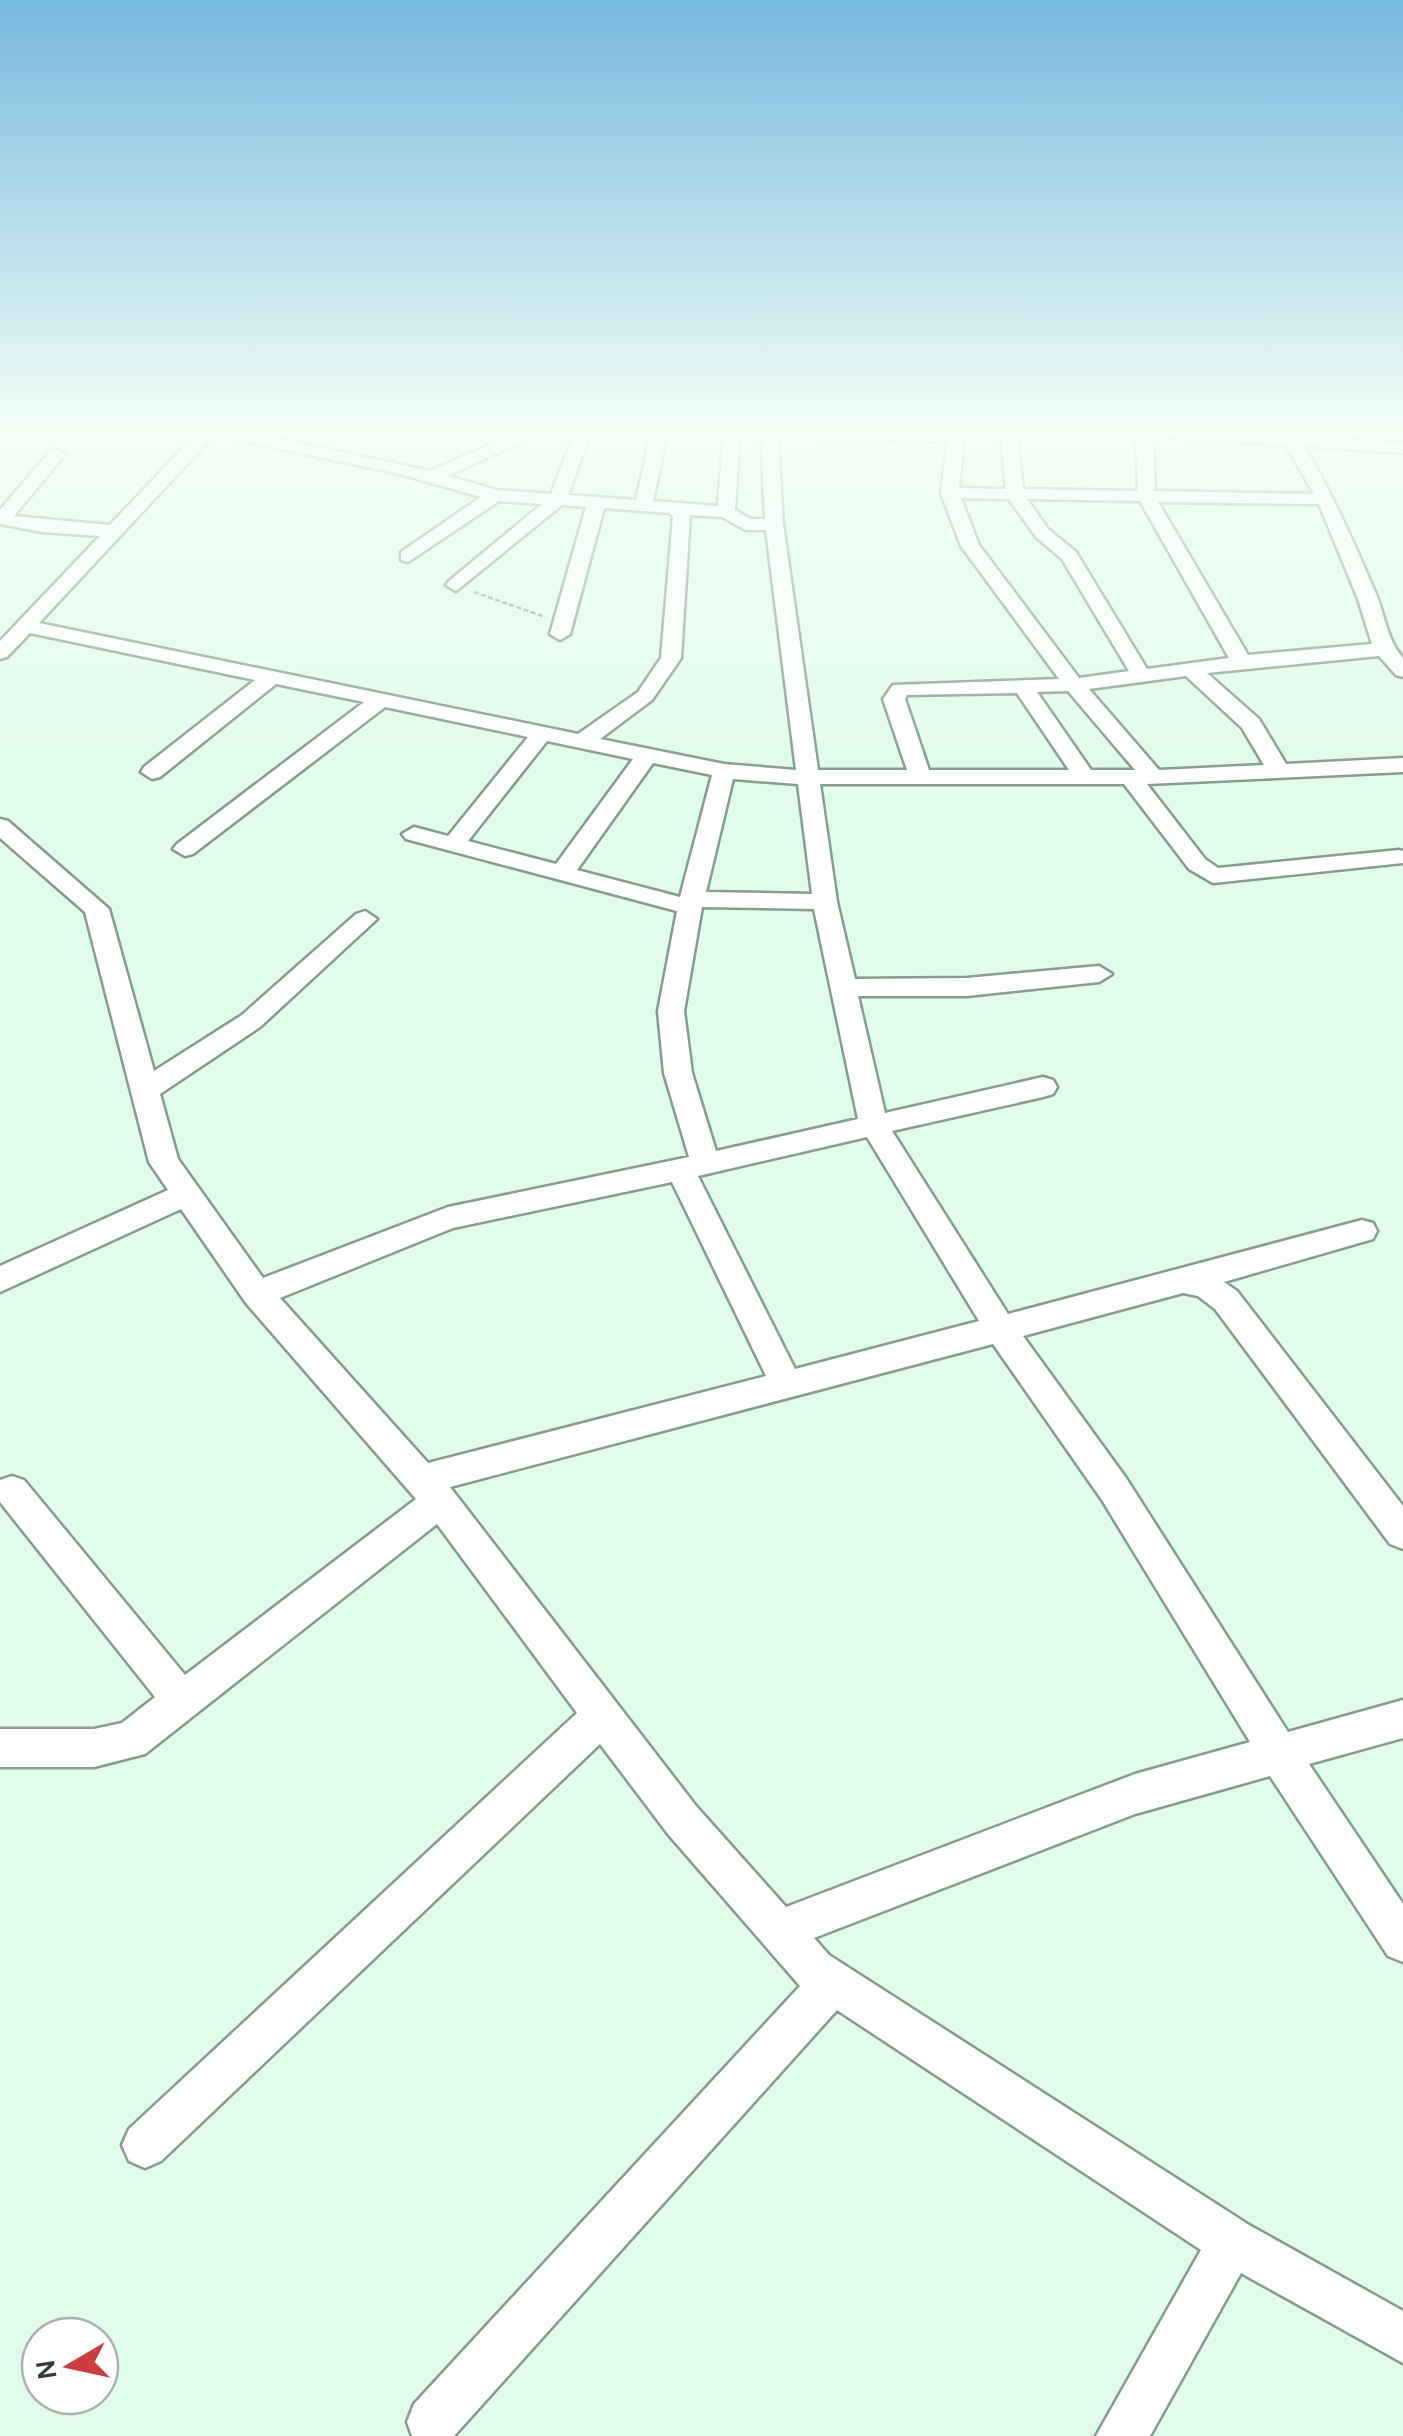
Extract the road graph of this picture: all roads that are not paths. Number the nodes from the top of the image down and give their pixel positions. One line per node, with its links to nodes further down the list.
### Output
1 (105, 543): 13 (street)
2 (427, 543): 11 (street)
3 (506, 543): 12 (street)
4 (585, 543): 14 (street)
5 (680, 543): 26 (street)
6 (777, 543): 34 (street)
7 (969, 543): 23 (street)
8 (1054, 543): 20 (street)
9 (1173, 543): 17 (street)
10 (1343, 543): 15 (street)
11 (408, 556)
12 (456, 585)
13 (27, 626): 16 (street); 21 (street)
14 (561, 628)
15 (1384, 649): 17 (street); 19 (street)
16 (0, 653)
17 (1242, 662): 18 (street)
18 (1191, 668): 20 (street); 30 (street)
19 (1403, 671)
20 (1140, 675): 23 (street)
21 (273, 676): 24 (street); 31 (street)
22 (1022, 685): 23 (street); 32 (street); 35 (street)
23 (1074, 685): 33 (street)
24 (382, 699): 25 (street); 39 (street)
25 (542, 732): 26 (street); 38 (street)
26 (583, 741): 27 (street)
27 (647, 755): 29 (street); 41 (street)
28 (1403, 765): 30 (street)
29 (724, 771): 34 (street); 43 (street)
30 (1279, 771): 33 (street)
31 (152, 772)
32 (1084, 776): 33 (street); 35 (street)
33 (1141, 777): 40 (street)
34 (810, 778): 35 (street); 42 (street)
35 (921, 778)
36 (0, 826): 48 (street)
37 (414, 834): 38 (street)
38 (453, 844): 41 (street)
39 (184, 849)
40 (1399, 857)
41 (562, 873): 43 (street)
42 (826, 902): 43 (street); 46 (street)
43 (691, 903): 50 (street)
44 (366, 919): 48 (street)
45 (1099, 974): 46 (street)
46 (844, 988): 49 (street)
47 (1043, 1088): 49 (street)
48 (145, 1090): 51 (street)
49 (873, 1124): 50 (street); 56 (street)
50 (692, 1166): 55 (street); 57 (street)
51 (184, 1196): 53 (street); 55 (street)
52 (1362, 1232): 54 (street)
53 (0, 1279)
54 (1183, 1281): 56 (street); 60 (street)
55 (257, 1294): 59 (street)
56 (1000, 1328): 57 (street); 65 (street)
57 (786, 1384): 59 (street)
58 (12, 1491): 61 (street)
59 (431, 1491): 61 (street); 62 (street)
60 (1403, 1534)
61 (183, 1702): 64 (street)
62 (602, 1716): 66 (street); 69 (street)
63 (1403, 1720): 65 (street)
64 (0, 1748)
65 (1279, 1754): 66 (street); 67 (street)
66 (780, 1930): 68 (street)
67 (1403, 1941)
68 (833, 1982): 70 (street); 72 (street)
69 (144, 2145)
70 (1232, 2242): 71 (street); 73 (street)
71 (1403, 2338)
72 (432, 2422)
73 (1122, 2436)

